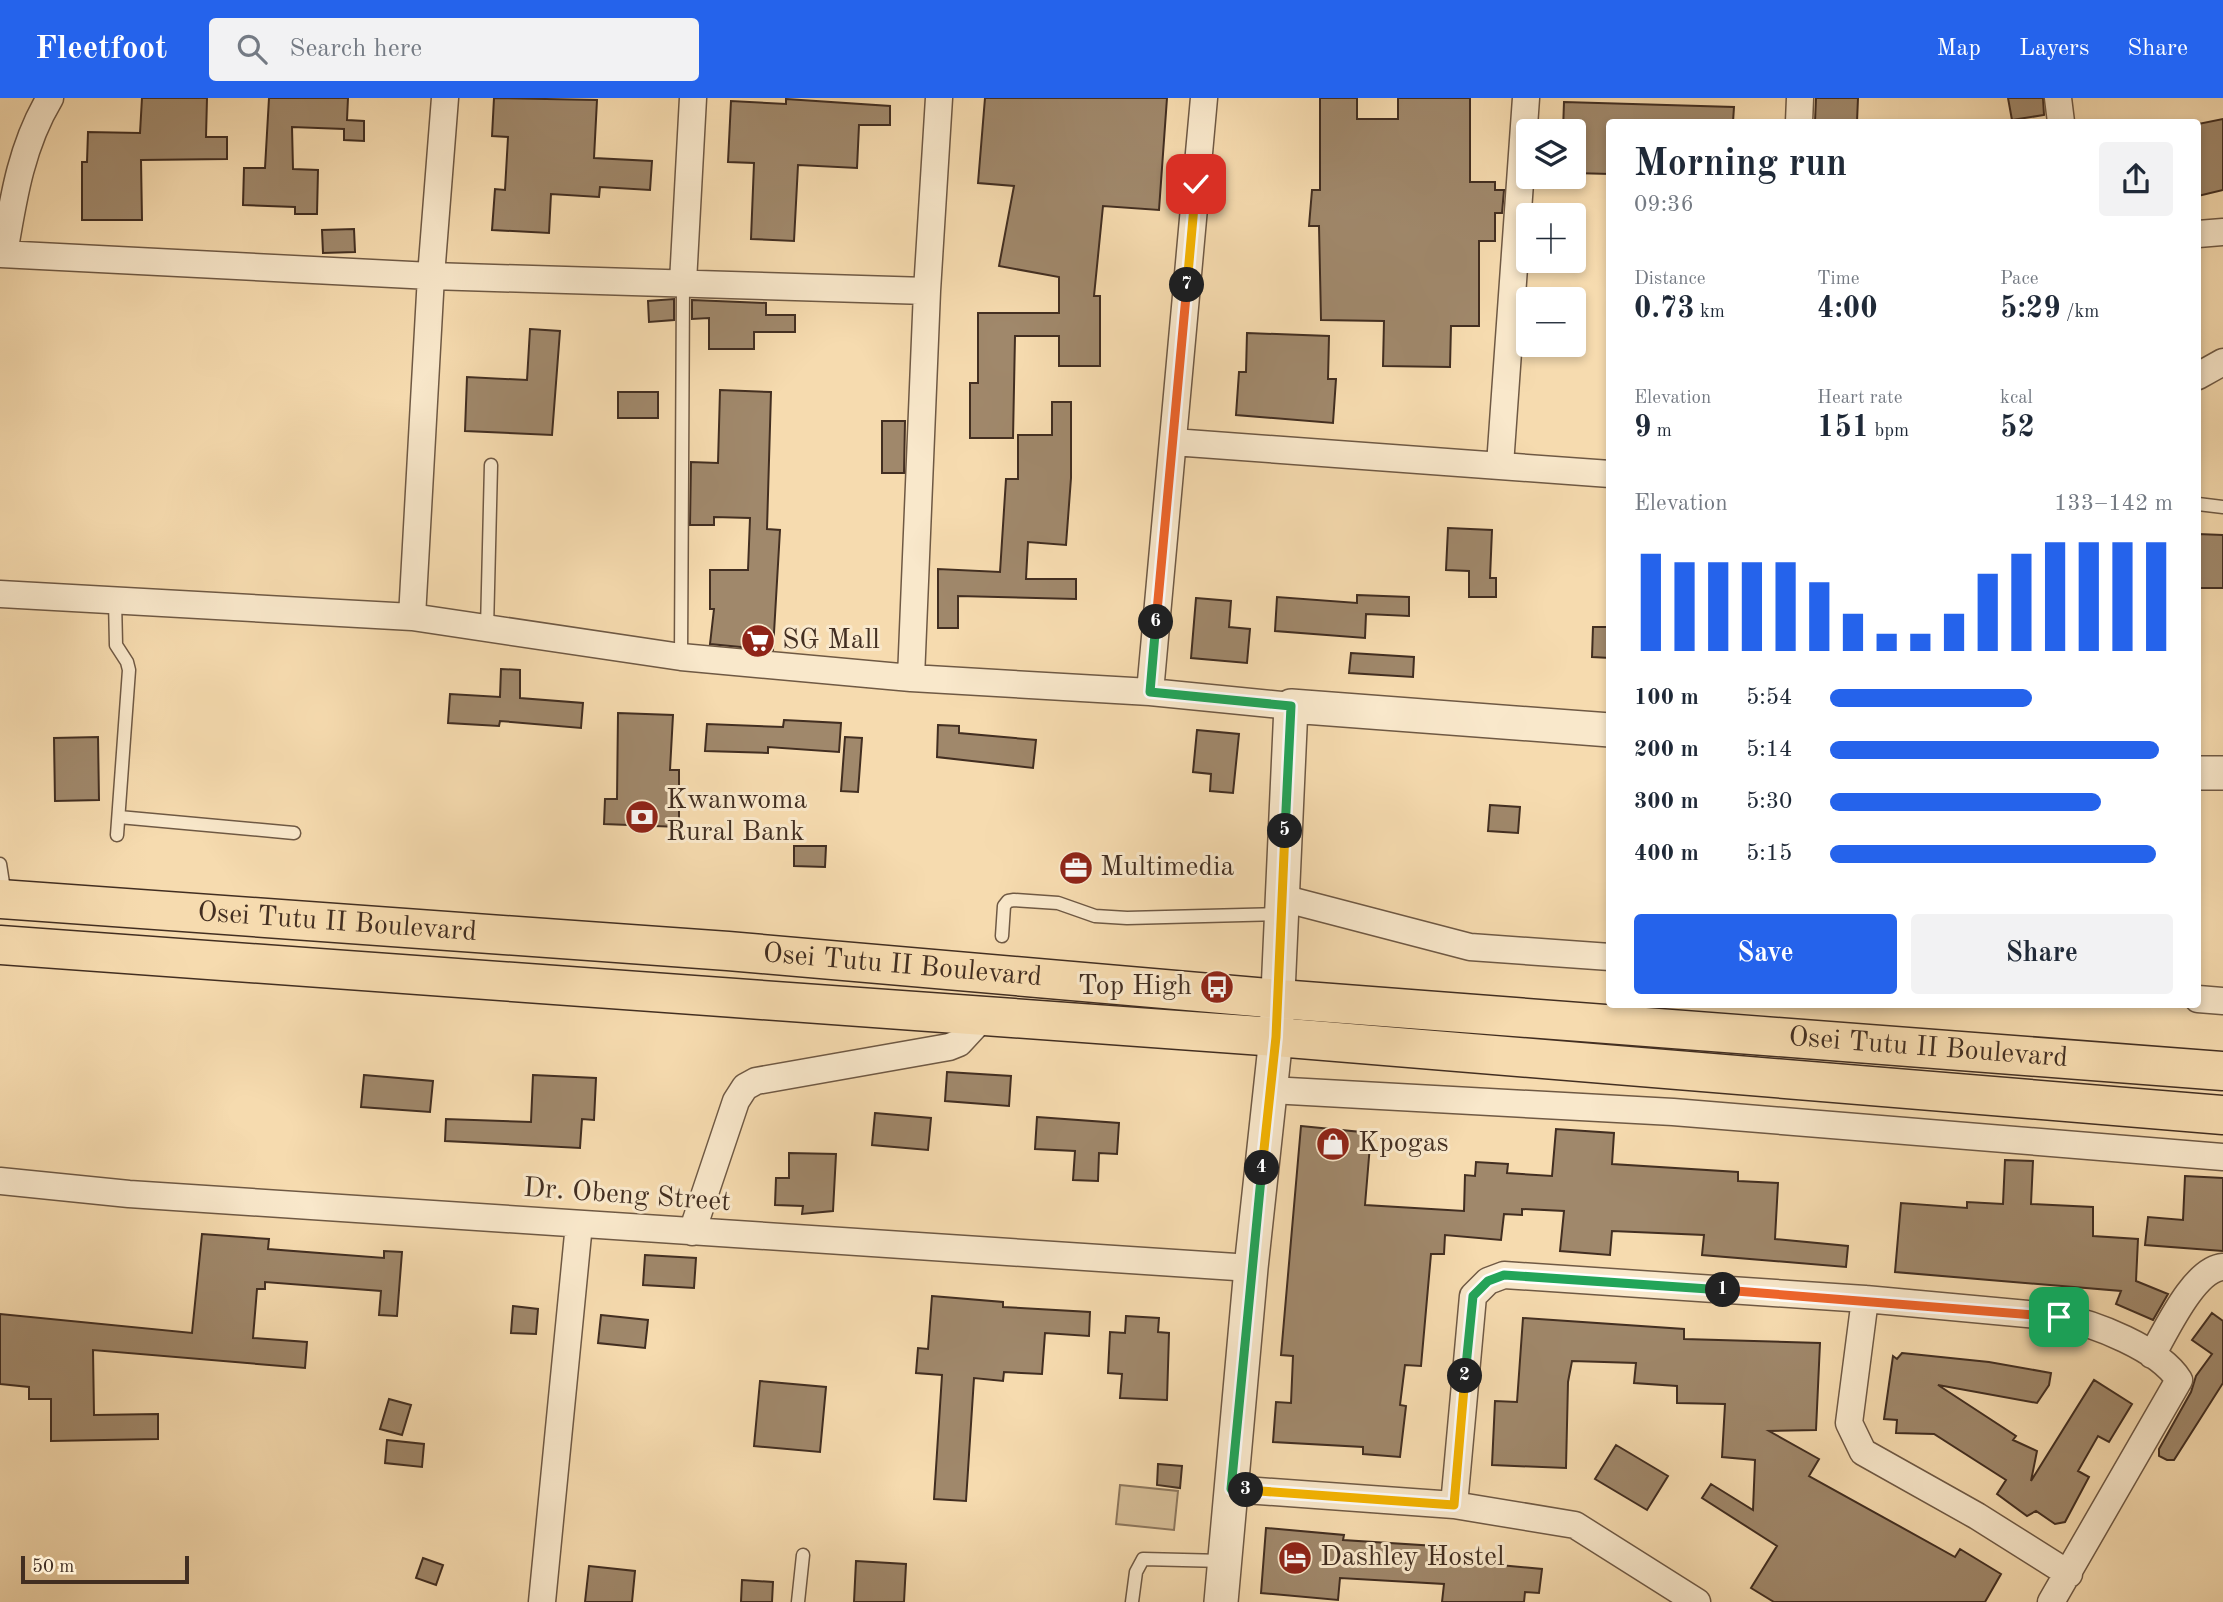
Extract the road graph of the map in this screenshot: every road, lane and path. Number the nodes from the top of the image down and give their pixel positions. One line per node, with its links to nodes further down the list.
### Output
1 (50, 98): 13 (street)
2 (445, 98): 14 (street)
3 (693, 98): 15 (street)
4 (939, 98): 16 (street)
5 (1204, 98): 19 (street)
6 (1527, 98): 21 (street)
7 (1800, 98): 9 (street)
8 (2058, 98): 10 (street)
9 (1799, 119)
10 (2061, 119)
11 (2223, 232): 12 (street)
12 (2201, 234)
13 (2, 254): 14 (street)
14 (431, 276): 15 (street); 27 (street)
15 (683, 282): 16 (street); 29 (lane)
16 (927, 290): 30 (street)
17 (2223, 362): 18 (street)
18 (2201, 374)
19 (1173, 442): 21 (street); 31 (street)
20 (491, 465): 28 (lane)
21 (1500, 465): 22 (street)
22 (1606, 474)
23 (2201, 504): 24 (lane)
24 (2223, 507)
25 (0, 594): 26 (street)
26 (116, 600): 27 (street); 36 (lane)
27 (412, 617): 28 (street)
28 (487, 629): 29 (street)
29 (681, 657): 30 (street)
30 (911, 678): 31 (street)
31 (1150, 692): 32 (street)
32 (1291, 706): 33 (street); 40 (street)
33 (1606, 729)
34 (2201, 773): 35 (street)
35 (2223, 773)
36 (119, 817): 37 (lane); 38 (lane)
37 (294, 833)
38 (117, 835)
39 (2, 888): 44 (highway, Osei Tutu II Boulevard)
40 (1281, 906): 41 (lane); 43 (street); 44 (street)
41 (1002, 936)
42 (0, 945): 47 (highway, Osei Tutu II Boulevard)
43 (1606, 957)
44 (1279, 999): 48 (street); 49 (highway, Osei Tutu II Boulevard)
45 (2201, 999): 46 (street)
46 (2223, 1001)
47 (984, 1016): 48 (highway, Osei Tutu II Boulevard); 55 (street)
48 (1276, 1037): 50 (street); 51 (highway, Osei Tutu II Boulevard)
49 (2223, 1071)
50 (1270, 1090): 52 (street); 57 (street)
51 (2223, 1115)
52 (2223, 1157)
53 (0, 1181): 54 (street, Dr. Obeng Street)
54 (579, 1224): 55 (street, Dr. Obeng Street); 65 (street)
55 (692, 1232): 57 (street, Dr. Obeng Street)
56 (2223, 1267): 59 (street)
57 (1251, 1268): 60 (street)
58 (1864, 1299): 59 (street); 61 (street); 64 (street)
59 (2152, 1355): 64 (street)
60 (1231, 1489): 61 (street); 63 (street)
61 (1454, 1505): 69 (street)
62 (803, 1555): 66 (lane)
63 (1224, 1561): 67 (lane); 68 (street)
64 (2069, 1574): 70 (street)
65 (542, 1602)
66 (798, 1602)
67 (1132, 1602)
68 (1221, 1602)
69 (1698, 1602)
70 (2051, 1602)

